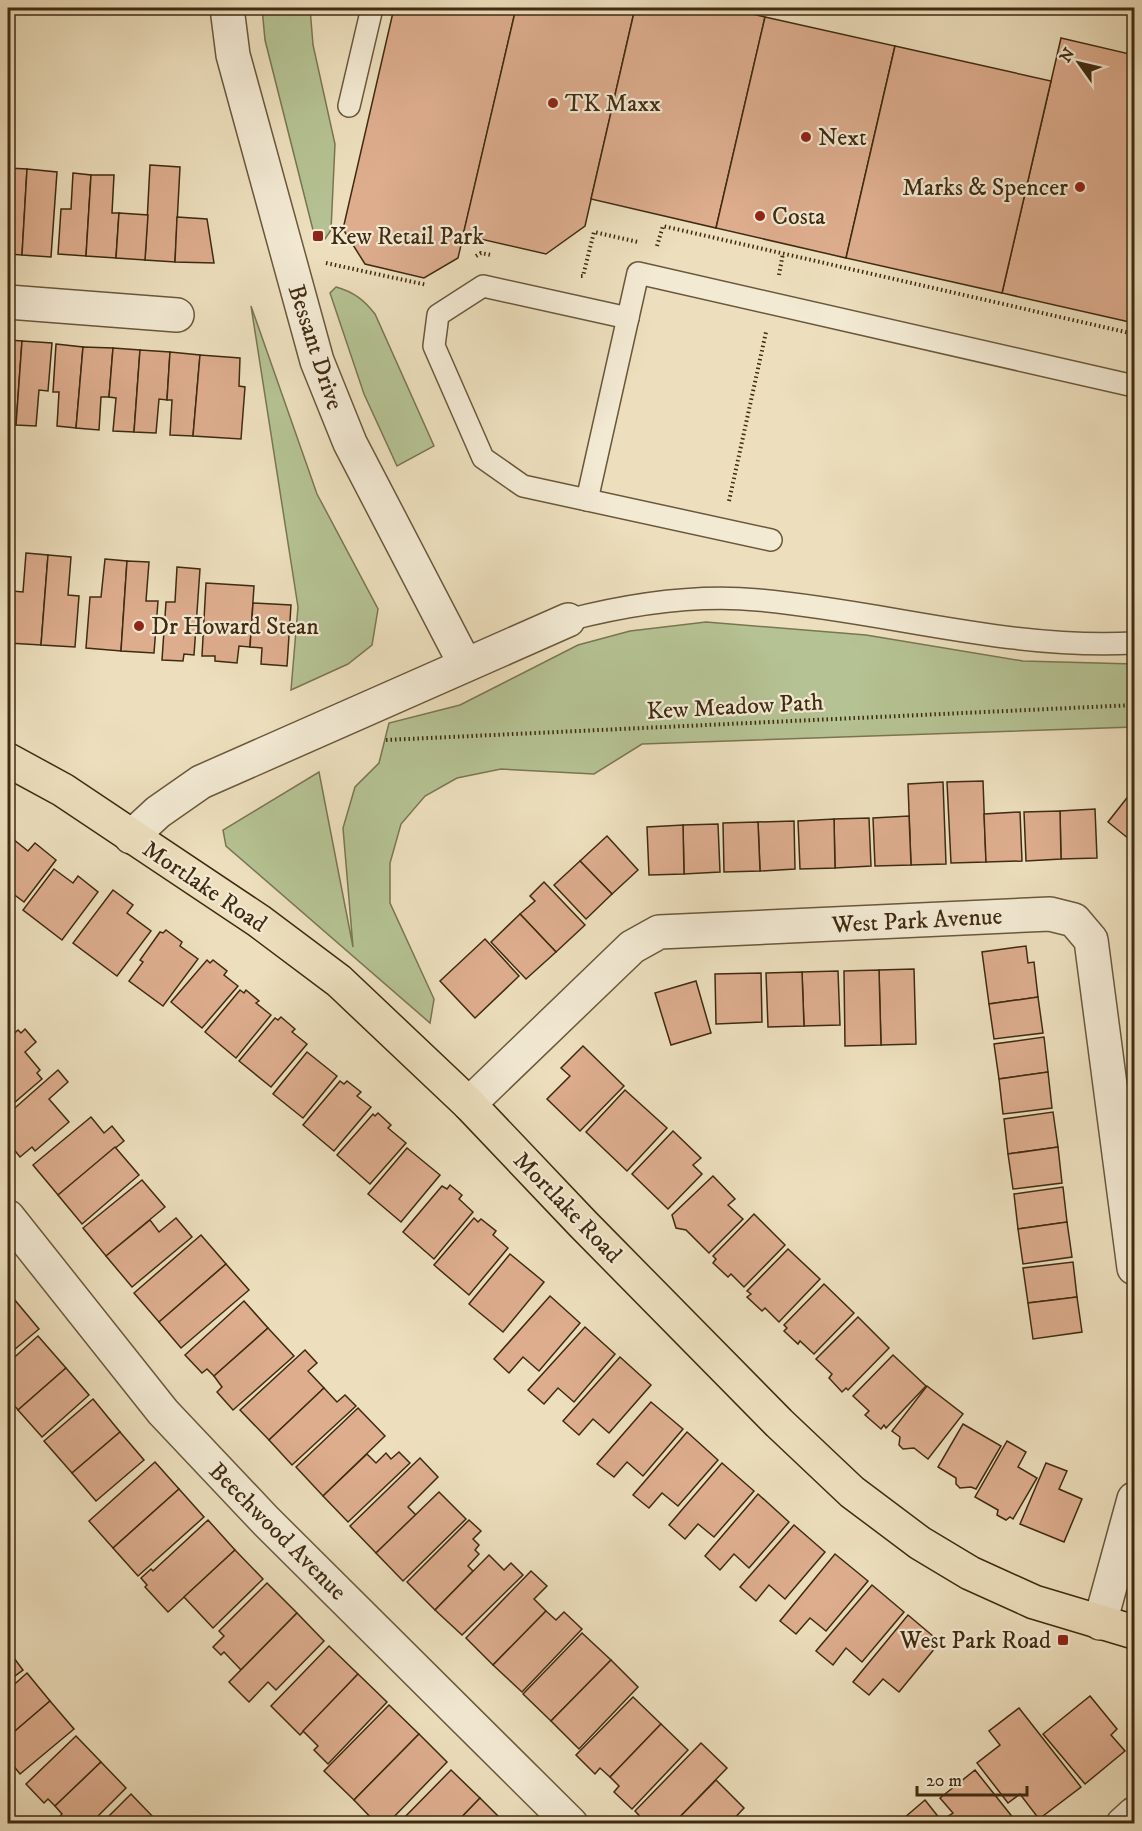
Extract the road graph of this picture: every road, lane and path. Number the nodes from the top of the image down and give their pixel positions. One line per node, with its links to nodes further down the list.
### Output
1 (227, 8): 15 (street, Bessant Drive)
2 (372, 8): 3 (lane)
3 (349, 106)
4 (783, 254): 6 (path)
5 (8, 302): 7 (street)
6 (773, 303): 8 (lane); 9 (lane); 11 (path)
7 (177, 315)
8 (628, 318): 10 (lane); 10 (lane)
9 (1134, 386)
10 (587, 500): 11 (lane)
11 (723, 529): 12 (lane)
12 (771, 540)
13 (568, 620): 14 (lane); 15 (street)
14 (1134, 642)
15 (465, 664): 17 (street)
16 (1134, 705): 17 (path, Kew Meadow Path)
17 (341, 720): 19 (street)
18 (8, 760): 19 (highway, Mortlake Road)
19 (131, 837): 20 (highway, Mortlake Road)
20 (470, 1104): 22 (street, West Park Avenue); 24 (highway, Mortlake Road)
21 (8, 1217): 27 (street, Beechwood Avenue)
22 (1134, 1268)
23 (1134, 1499): 24 (street)
24 (1100, 1623): 25 (highway, Mortlake Road)
25 (1134, 1632)
26 (1134, 1814): 28 (street)
27 (571, 1824)
28 (1123, 1824)

